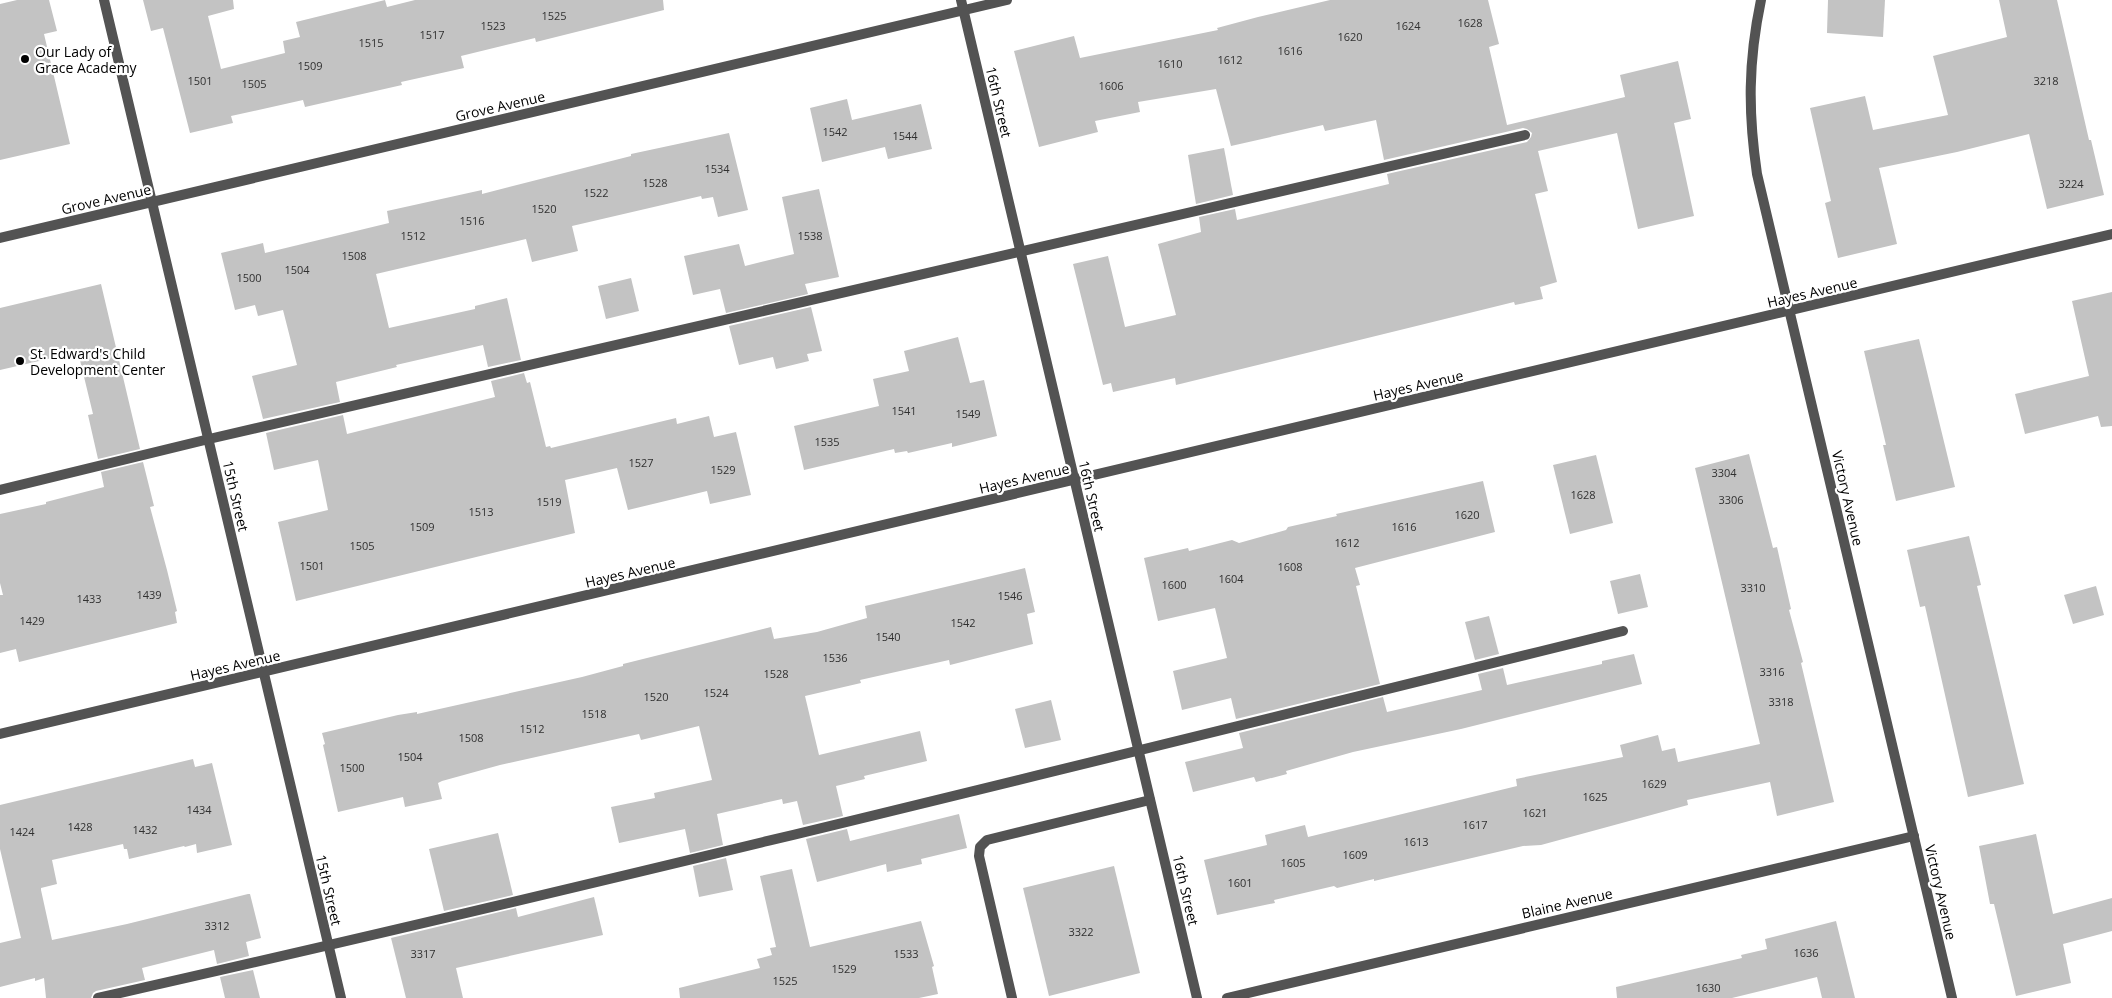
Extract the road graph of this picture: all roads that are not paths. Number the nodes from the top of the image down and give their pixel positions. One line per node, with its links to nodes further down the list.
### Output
1 (104, 0): 6 (street, 15th Street)
2 (1007, 0): 4 (street, Grove Avenue)
3 (1761, 0): 10 (street, Victory Avenue)
4 (962, 5): 6 (street, Grove Avenue); 9 (street, 16th Street)
5 (1525, 135): 9 (street)
6 (152, 202): 8 (street, Grove Avenue); 11 (street, 15th Street)
7 (2112, 234): 10 (street, Hayes Avenue)
8 (0, 238)
9 (1020, 251): 11 (street); 12 (street, 16th Street)
10 (1790, 312): 12 (street, Hayes Avenue); 19 (street, Victory Avenue)
11 (209, 438): 13 (street); 15 (street, 15th Street)
12 (1075, 480): 15 (street, Hayes Avenue); 17 (street, 16th Street)
13 (0, 490)
14 (1623, 631): 17 (street)
15 (264, 672): 16 (street, Hayes Avenue); 20 (street, 15th Street)
16 (0, 734)
17 (1139, 750): 18 (street, 16th Street); 20 (street)
18 (1150, 800): 23 (street); 24 (street, 16th Street)
19 (1914, 836): 25 (street, Blaine Avenue); 26 (street, Victory Avenue)
20 (329, 946): 21 (street); 22 (street, 15th Street)
21 (98, 998)
22 (341, 998)
23 (1012, 998)
24 (1197, 998)
25 (1227, 998)
26 (1952, 998)

